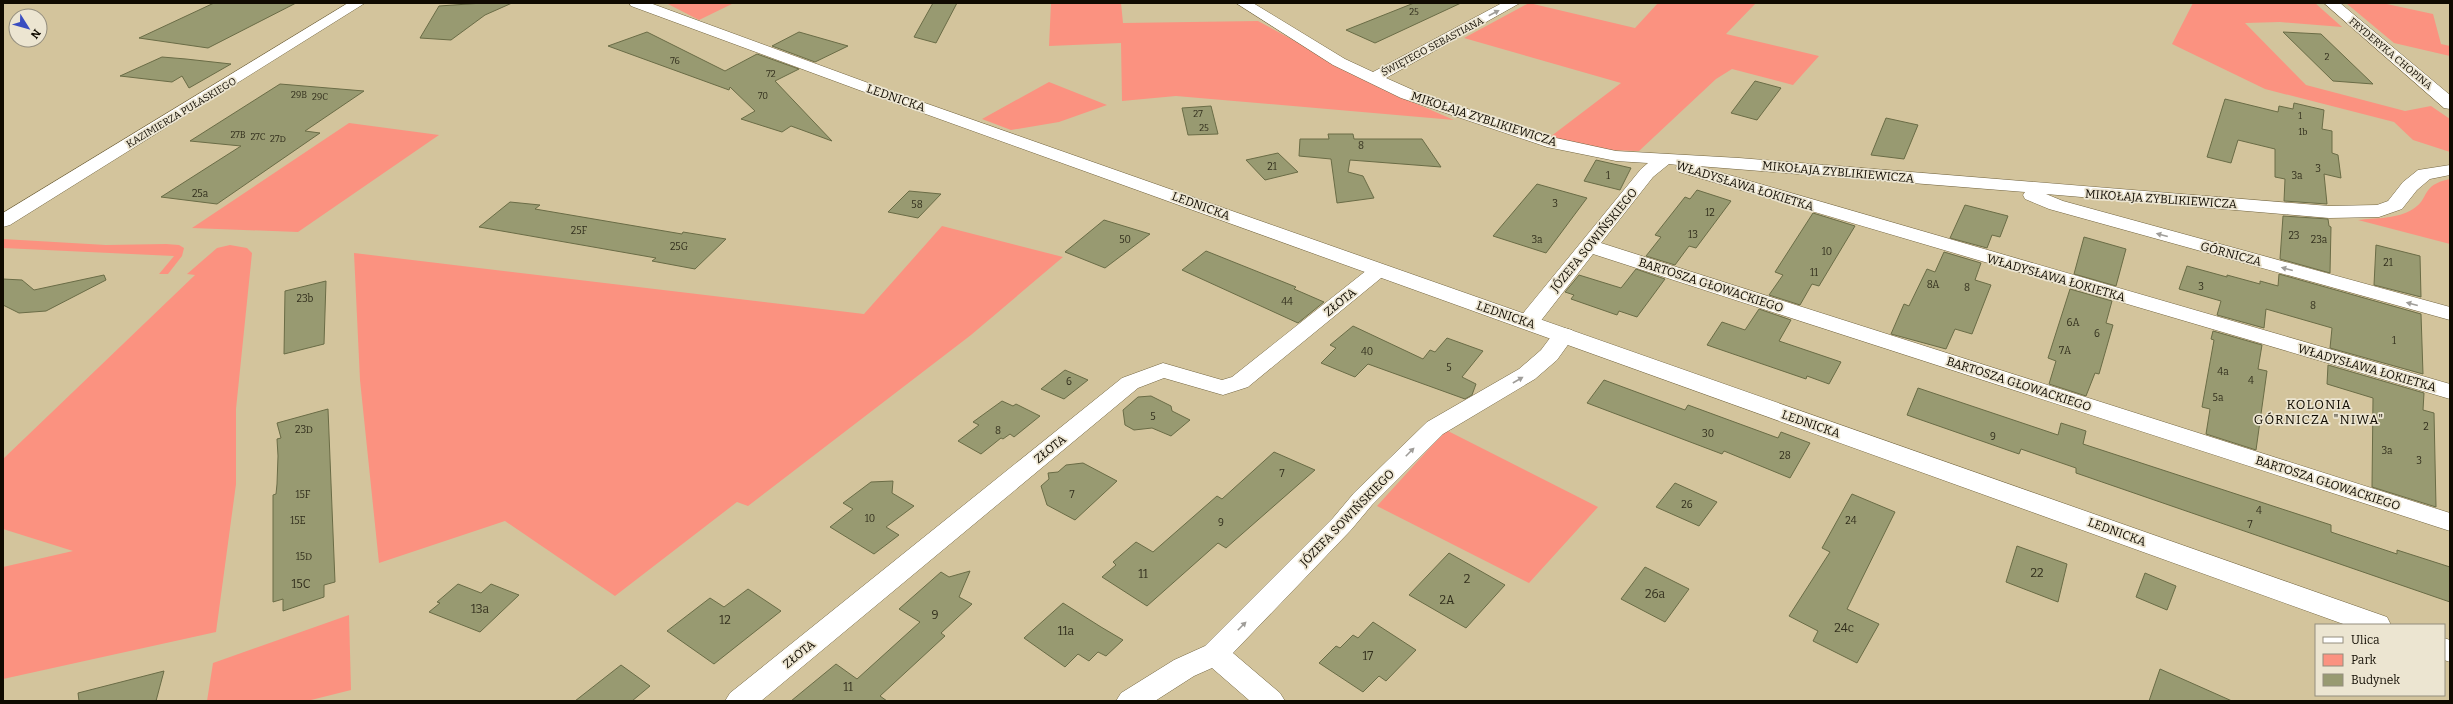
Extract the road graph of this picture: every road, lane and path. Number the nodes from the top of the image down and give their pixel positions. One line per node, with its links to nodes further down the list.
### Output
1 (358, 3): 11 (street, KAZIMIERZA PUŁASKIEGO)
2 (636, 3): 13 (street, LEDNICKA)
3 (1244, 3): 6 (street, MIKOŁAJA ZYBLIKIEWICZA)
4 (1513, 3): 6 (street, ŚWIĘTEGO SEBASTIANA, one-way to 4)
5 (2331, 3): 7 (street, FRYDERYKA CHOPINA)
6 (1373, 78): 8 (street, MIKOŁAJA ZYBLIKIEWICZA)
7 (2450, 104)
8 (1663, 160): 10 (street, MIKOŁAJA ZYBLIKIEWICZA); 12 (street, JÓZEFA SOWIŃSKIEGO); 17 (street, WŁADYSŁAWA ŁOKIETKA)
9 (2450, 170): 10 (street, MIKOŁAJA ZYBLIKIEWICZA)
10 (2013, 187): 14 (street, GÓRNICZA, one-way to 10)
11 (3, 221)
12 (1589, 246): 15 (street, JÓZEFA SOWIŃSKIEGO); 18 (street, BARTOSZA GŁOWACKIEGO)
13 (1380, 270): 15 (street, LEDNICKA); 21 (street, ZŁOTA)
14 (2450, 314)
15 (1528, 322): 16 (street, LEDNICKA)
16 (1564, 335): 19 (street, LEDNICKA); 20 (street, JÓZEFA SOWIŃSKIEGO, one-way to 16)
17 (2450, 392)
18 (2450, 522)
19 (2374, 624)
20 (1215, 654): 22 (street, JÓZEFA SOWIŃSKIEGO); 23 (street)
21 (740, 701)
22 (1131, 701)
23 (1270, 701)

